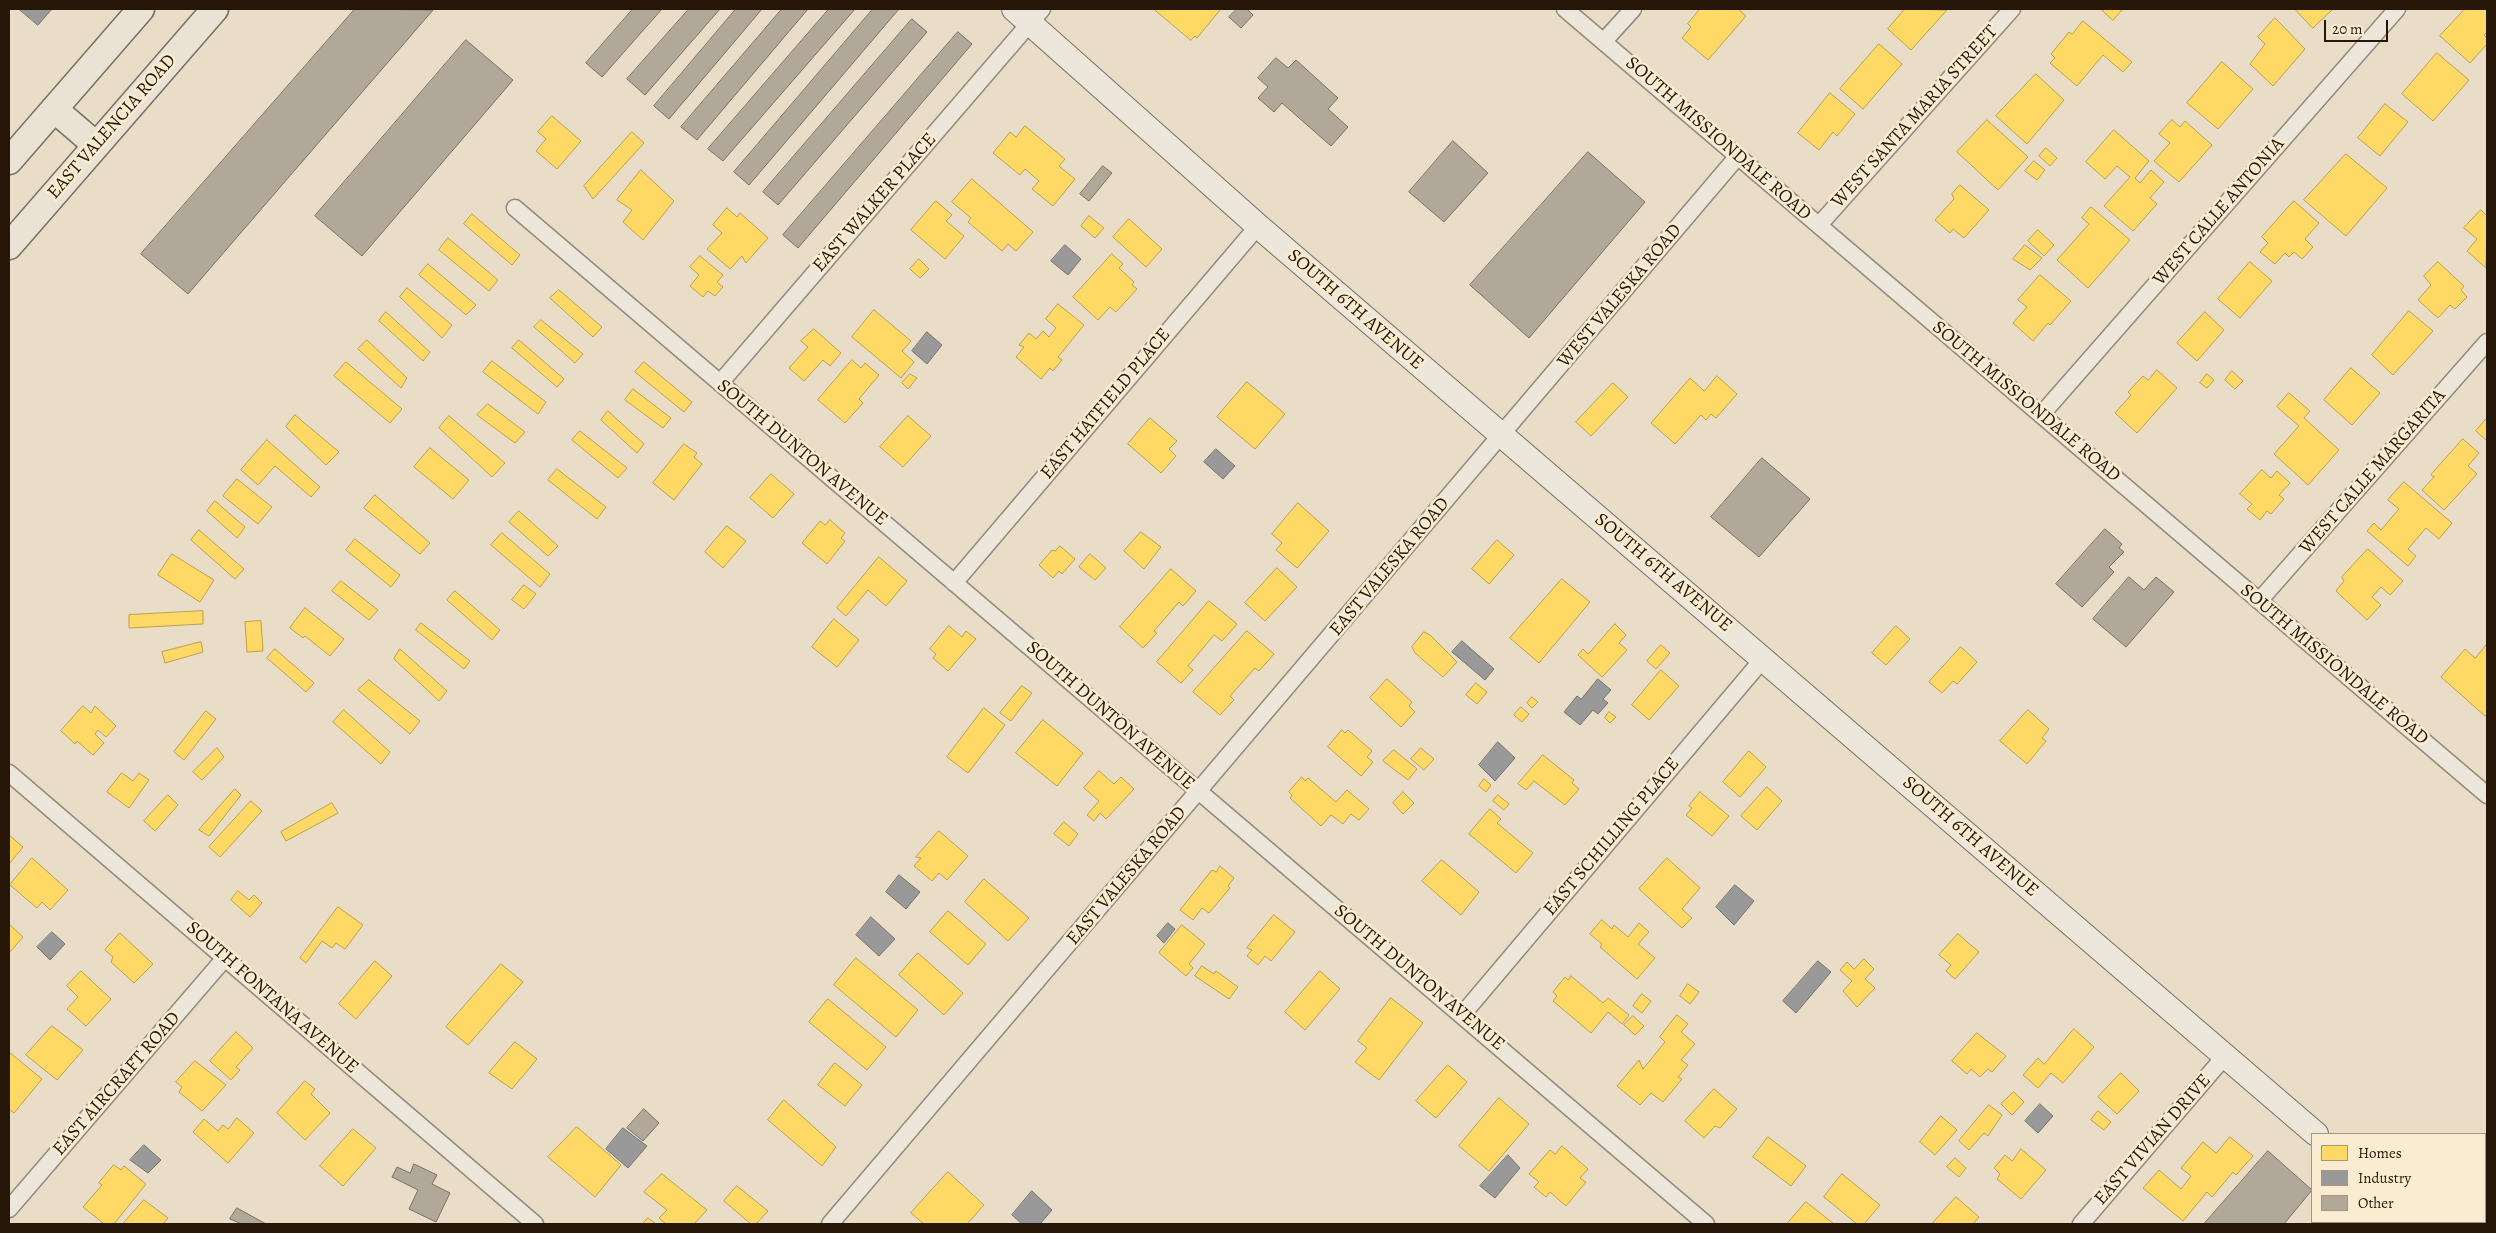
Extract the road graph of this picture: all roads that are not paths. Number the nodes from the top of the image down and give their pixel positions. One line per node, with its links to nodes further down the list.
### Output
1 (141, 9): 9 (main road)
2 (215, 9): 10 (main road, EAST VALENCIA ROAD)
3 (1566, 9): 8 (street, SOUTH MISSIONDALE ROAD)
4 (1633, 9): 8 (street)
5 (2012, 9): 14 (street, WEST SANTA MARIA STREET)
6 (2397, 9): 19 (street, WEST CALLE ANTONIA)
7 (1029, 13): 15 (street, SOUTH 6TH AVENUE); 18 (street, EAST WALKER PLACE)
8 (1604, 41): 11 (street, SOUTH MISSIONDALE ROAD)
9 (54, 109): 10 (main road); 12 (main road)
10 (96, 146): 16 (main road, EAST VALENCIA ROAD)
11 (1738, 156): 14 (street, SOUTH MISSIONDALE ROAD); 20 (street, WEST VALESKA ROAD)
12 (9, 161)
13 (514, 208): 18 (street, SOUTH DUNTON AVENUE)
14 (1819, 225): 19 (street, SOUTH MISSIONDALE ROAD)
15 (1258, 226): 20 (street, SOUTH 6TH AVENUE); 21 (street, EAST HATFIELD PLACE)
16 (9, 246)
17 (2487, 342): 22 (street, WEST CALLE MARGARITA)
18 (720, 383): 21 (street, SOUTH DUNTON AVENUE)
19 (2041, 414): 22 (street, SOUTH MISSIONDALE ROAD)
20 (1502, 435): 23 (street, SOUTH 6TH AVENUE); 26 (street, EAST VALESKA ROAD)
21 (954, 583): 26 (street, SOUTH DUNTON AVENUE)
22 (2259, 601): 25 (street, SOUTH MISSIONDALE ROAD)
23 (1763, 659): 28 (street, EAST SCHILLING PLACE); 29 (street, SOUTH 6TH AVENUE)
24 (9, 773): 27 (street, SOUTH FONTANA AVENUE)
25 (2486, 790)
26 (1199, 792): 28 (street, SOUTH DUNTON AVENUE); 33 (street, EAST VALESKA ROAD)
27 (225, 958): 31 (street, EAST AIRCRAFT ROAD); 32 (street, SOUTH FONTANA AVENUE)
28 (1462, 1014): 34 (street, SOUTH DUNTON AVENUE)
29 (2225, 1056): 30 (street, SOUTH 6TH AVENUE); 35 (street, EAST VIVIAN DRIVE)
30 (2315, 1133)
31 (9, 1209)
32 (535, 1224)
33 (830, 1224)
34 (1706, 1224)
35 (2081, 1224)

